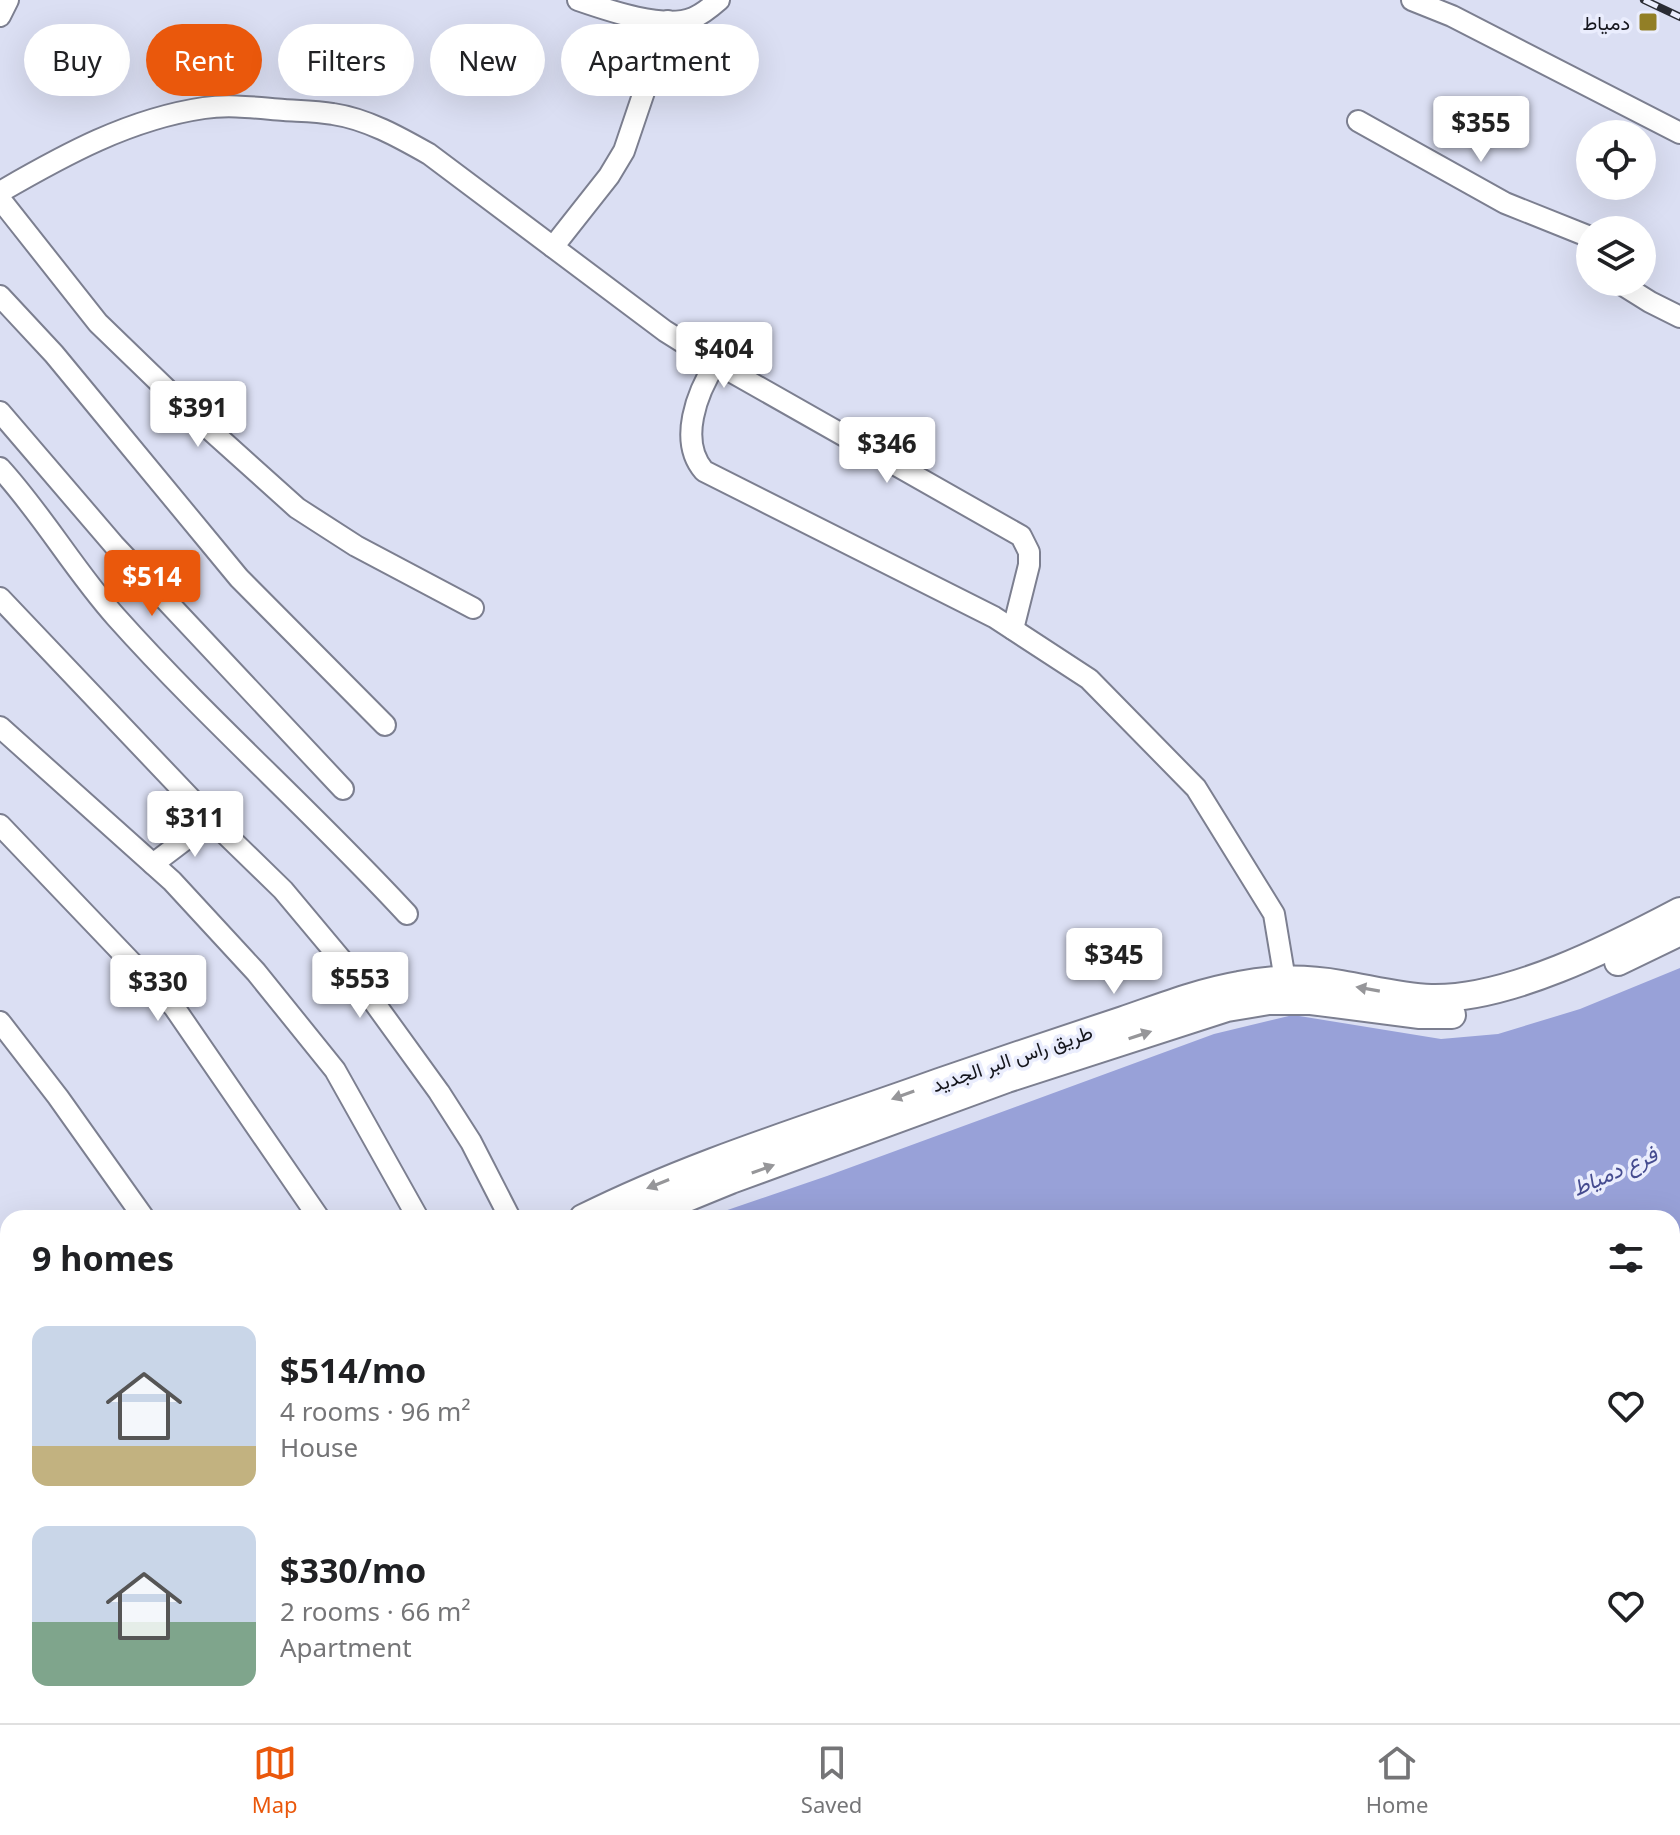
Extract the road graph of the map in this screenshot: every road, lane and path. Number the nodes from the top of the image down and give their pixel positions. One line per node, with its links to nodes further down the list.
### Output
1 (8, 0): 5 (street)
2 (578, 0): 6 (street)
3 (719, 0): 6 (street)
4 (1412, 0): 8 (street)
5 (0, 16)
6 (668, 21): 12 (street)
7 (1358, 121): 11 (street)
8 (1680, 133)
9 (0, 192): 12 (street)
10 (0, 199): 20 (street)
11 (1576, 231)
12 (553, 247): 16 (street)
13 (0, 296): 22 (street)
14 (1643, 296): 15 (street)
15 (1680, 317)
16 (716, 363): 21 (street); 21 (street)
17 (0, 412): 24 (street)
18 (0, 468): 29 (street)
19 (0, 598): 25 (street)
20 (473, 608)
21 (1013, 629): 31 (street)
22 (385, 725)
23 (0, 727): 27 (street)
24 (343, 789)
25 (211, 820): 27 (street); 37 (street)
26 (0, 825): 35 (street)
27 (153, 864): 36 (street)
28 (1680, 911): 31 (main road, طريق راس البر الجديد, one-way to 31)
29 (407, 914)
30 (1680, 932): 33 (main road, طريق راس البر الجديد, one-way to 30)
31 (1285, 980): 33 (main road, طريق راس البر الجديد)
32 (0, 1022): 34 (street)
33 (1005, 1069): 38 (main road, طريق راس البر الجديد, one-way to 38); 39 (main road, طريق راس البر الجديد, one-way to 33)
34 (138, 1210)
35 (314, 1210)
36 (414, 1210)
37 (506, 1210)
38 (601, 1210)
39 (657, 1210)

